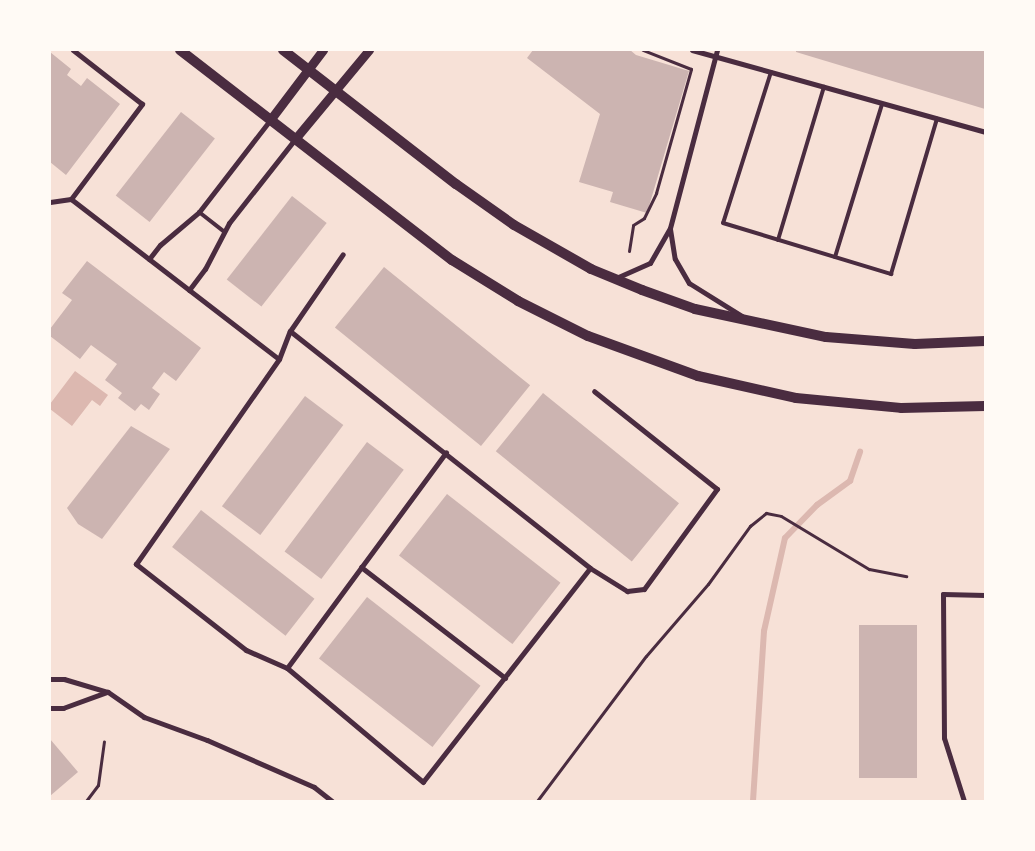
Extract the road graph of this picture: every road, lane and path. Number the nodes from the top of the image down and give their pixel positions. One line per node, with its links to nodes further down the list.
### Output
1 (74, 50): 19 (street)
2 (180, 50): 16 (main road)
3 (283, 50): 10 (main road)
4 (323, 50): 10 (street)
5 (368, 50): 13 (street)
6 (643, 50): 25 (path)
7 (692, 50): 9 (street)
8 (717, 50): 9 (street)
9 (715, 57): 11 (street); 22 (street)
10 (308, 70): 13 (main road); 16 (street)
11 (771, 72): 12 (street); 24 (lane)
12 (824, 87): 14 (street); 24 (lane)
13 (335, 91): 18 (street); 29 (main road)
14 (882, 104): 15 (street); 27 (lane)
15 (937, 119): 17 (street); 27 (lane)
16 (270, 120): 18 (main road); 21 (street)
17 (985, 132)
18 (295, 140): 23 (street); 36 (main road)
19 (71, 199): 20 (street); 28 (street)
20 (50, 202)
21 (199, 212): 23 (lane); 28 (street)
22 (670, 228): 29 (street); 31 (street)
23 (224, 231): 30 (street)
24 (778, 240): 27 (lane)
25 (629, 251)
26 (343, 254): 32 (street)
27 (835, 257)
28 (149, 259): 30 (street)
29 (613, 279): 31 (main road)
30 (188, 290): 34 (street)
31 (757, 324): 33 (main road)
32 (290, 331): 34 (street); 37 (street)
33 (985, 341)
34 (279, 359): 42 (street)
35 (594, 392): 39 (street)
36 (985, 406)
37 (446, 452): 38 (street); 39 (street)
38 (361, 567): 42 (street); 43 (street)
39 (590, 568): 43 (street)
40 (906, 576): 50 (path)
41 (985, 595): 51 (street)
42 (287, 668): 43 (street)
43 (505, 678)
44 (50, 679): 45 (street)
45 (108, 692): 46 (street); 49 (street)
46 (50, 708)
47 (104, 741): 48 (path)
48 (86, 801)
49 (332, 801)
50 (537, 801)
51 (964, 801)

